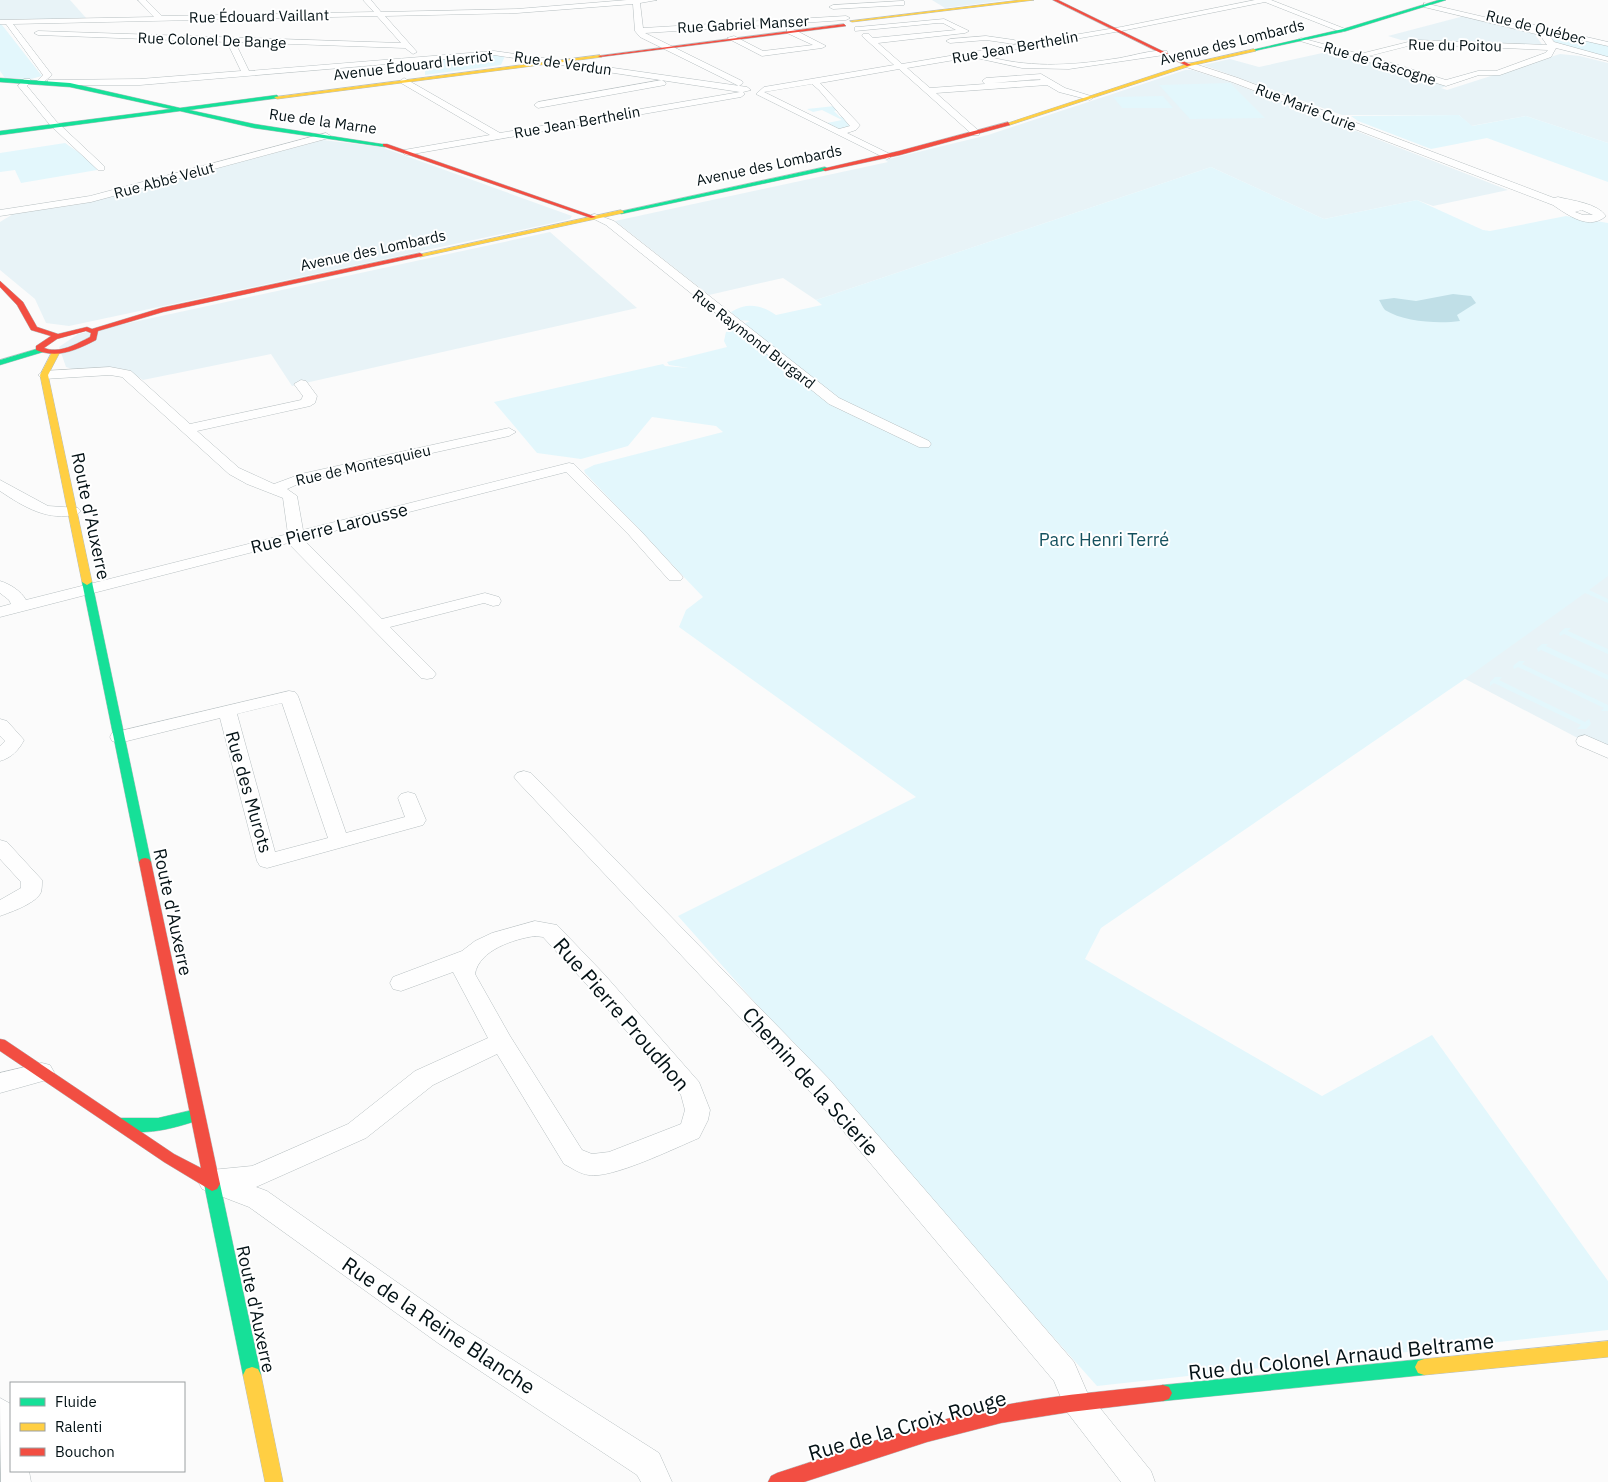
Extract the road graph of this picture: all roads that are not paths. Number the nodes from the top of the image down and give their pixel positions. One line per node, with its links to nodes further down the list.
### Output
1 (142, 0): 21 (street)
2 (367, 0): 15 (street)
3 (653, 0): 8 (street, Rue Édouard Vaillant)
4 (825, 0): 16 (street)
5 (1032, 0): 24 (street, Avenue Édouard Herriot)
6 (1056, 0): 25 (street)
7 (1266, 0): 25 (street, Rue Jean Berthelin); 26 (street)
8 (636, 1): 10 (street, Rue Édouard Vaillant); 27 (street)
9 (601, 2): 10 (street, Rue Édouard Vaillant); 17 (street, Rue Édouard Vaillant)
10 (616, 2)
11 (1431, 2): 26 (street, Avenue des Lombards); 30 (street, Rue de Québec); 31 (street, Rue de Québec)
12 (901, 3): 16 (street)
13 (391, 5): 15 (street)
14 (328, 6): 20 (street)
15 (373, 7): 19 (street)
16 (833, 7): 24 (street)
17 (517, 11): 19 (street, Rue Édouard Vaillant); 22 (street, Rue Édouard Vaillant)
18 (908, 11): 24 (street)
19 (380, 14): 20 (street, Rue Édouard Vaillant); 22 (street)
20 (336, 15): 21 (street, Rue Édouard Vaillant)
21 (160, 18): 23 (street, Rue Édouard Vaillant)
22 (386, 21): 39 (street)
23 (4, 22): 29 (street)
24 (847, 23): 27 (street, Rue Gabriel Manser); 28 (street, Avenue Édouard Herriot); 35 (street); 35 (street)
25 (1117, 30): 38 (street, Rue Jean Berthelin); 43 (street)
26 (1344, 30): 36 (street, Avenue des Lombards)
27 (640, 31): 41 (street)
28 (790, 31): 33 (street, Avenue Édouard Herriot); 33 (street)
29 (16, 33): 34 (street, Rue Colonel De Bange); 58 (street)
30 (1543, 33): 31 (street); 40 (street, Rue de Québec)
31 (1560, 33): 32 (street); 37 (street, Rue de Québec)
32 (1594, 33)
33 (732, 38): 41 (street, Avenue Édouard Herriot)
34 (230, 40): 39 (street, Rue Colonel De Bange); 52 (street)
35 (871, 40): 42 (street)
36 (1301, 40): 45 (street, Rue de Gascogne); 49 (street, Avenue des Lombards)
37 (1608, 44)
38 (1028, 45): 42 (street); 44 (street, Rue Jean Berthelin)
39 (409, 46): 46 (street)
40 (1552, 46): 45 (street, Rue du Poitou); 45 (street, Rue de Gascogne); 47 (street, Rue de Québec)
41 (666, 47): 48 (street, Avenue Édouard Herriot); 63 (street)
42 (879, 48): 51 (street)
43 (1164, 53): 49 (street); 50 (street)
44 (974, 54): 50 (street); 51 (street, Rue Jean Berthelin)
45 (1360, 56)
46 (419, 59): 48 (street, Rue de Verdun); 52 (street, Rue de Verdun)
47 (1608, 59)
48 (554, 61): 55 (street, Rue de Verdun); 57 (street, Avenue Édouard Herriot)
49 (1189, 65): 66 (street, Avenue des Lombards); 77 (street, Rue Marie Curie)
50 (1033, 66): 53 (street)
51 (901, 67): 59 (street, Rue Jean Berthelin); 64 (street)
52 (246, 73): 62 (street, Rue de Verdun)
53 (1041, 76): 60 (street); 61 (street)
54 (0, 80): 56 (street, Rue de Verdun)
55 (678, 80): 63 (street, Rue de Verdun); 68 (street)
56 (27, 81): 58 (street, Rue de Verdun); 71 (street)
57 (404, 81): 69 (street, Avenue Édouard Herriot); 76 (street)
58 (40, 82): 62 (street, Rue de Verdun); 62 (street, Rue de la Marne)
59 (814, 82): 65 (street, Rue Jean Berthelin); 72 (street)
60 (1048, 82): 61 (street); 66 (street)
61 (992, 86): 64 (street)
62 (97, 87): 69 (street, Rue de la Marne)
63 (748, 91): 65 (street, Rue de Verdun); 70 (street, Rue Jean Berthelin)
64 (927, 91): 74 (street)
65 (762, 92): 72 (street)
66 (1090, 97): 74 (street, Avenue des Lombards)
67 (526, 101): 68 (street)
68 (538, 105): 70 (street)
69 (178, 110): 71 (street, Avenue Édouard Herriot); 75 (street, Rue de la Marne)
70 (570, 123): 76 (street, Rue Jean Berthelin)
71 (56, 126): 73 (street, Avenue Édouard Herriot); 80 (street)
72 (839, 132): 79 (street)
73 (0, 133)
74 (976, 133): 79 (street, Avenue des Lombards)
75 (326, 136): 78 (street, Rue de la Marne); 83 (street, Rue Abbé Velut)
76 (498, 136): 78 (street, Rue Jean Berthelin)
77 (1423, 151): 81 (street, Rue Marie Curie); 82 (street, Rue Marie Curie)
78 (407, 152): 85 (street, Rue de la Marne)
79 (887, 156): 85 (street, Avenue des Lombards)
80 (101, 168)
81 (1582, 208): 82 (street); 84 (street, Rue Marie Curie)
82 (1568, 210): 84 (street, Rue Marie Curie)
83 (0, 213)
84 (1603, 214)
85 (595, 218): 88 (street, Rue Raymond Burgard); 89 (street, Avenue des Lombards)
86 (0, 283): 90 (street)
87 (733, 308): 88 (street)
88 (720, 311): 98 (street, Rue Raymond Burgard)
89 (92, 331): 90 (street, Avenue des Lombards); 92 (street)
90 (58, 336): 91 (street)
91 (40, 350): 92 (street); 93 (street)
92 (56, 352): 94 (street)
93 (0, 363)
94 (44, 375): 96 (street); 101 (street, Route d'Auxerre)
95 (301, 384): 96 (street)
96 (187, 429): 100 (street)
97 (508, 432): 100 (street, Rue de Montesquieu)
98 (924, 444)
99 (0, 484): 101 (street)
100 (274, 489): 102 (street, Rue de Montesquieu)
101 (73, 511): 105 (street, Route d'Auxerre)
102 (296, 536): 103 (street, Rue Pierre Larousse); 105 (street, Rue Pierre Larousse); 109 (street)
103 (675, 577)
104 (0, 586): 107 (street)
105 (89, 589): 107 (street); 113 (street, Route d'Auxerre)
106 (493, 601): 109 (street)
107 (21, 607): 108 (street)
108 (0, 612)
109 (379, 625): 110 (street)
110 (427, 674)
111 (227, 711): 113 (street, Rue des Murots); 119 (street, Rue des Murots); 119 (street, Rue des Murots)
112 (0, 725): 116 (street)
113 (119, 738): 128 (street, Route d'Auxerre)
114 (1585, 741): 115 (street)
115 (1608, 752)
116 (0, 755)
117 (524, 777): 132 (street, Chemin de la Scierie)
118 (408, 798): 119 (street, Rue des Murots)
119 (338, 842)
120 (0, 847): 121 (street)
121 (0, 908)
122 (470, 957): 123 (street, Rue Pierre Proudhon); 124 (street, Rue Pierre Proudhon); 124 (street, Rue Pierre Proudhon)
123 (401, 983)
124 (502, 1042): 130 (street)
125 (0, 1044): 126 (street)
126 (42, 1072): 127 (street); 129 (street)
127 (0, 1083)
128 (197, 1115): 129 (street); 130 (street, Route d'Auxerre)
129 (118, 1124): 130 (street)
130 (211, 1181): 135 (street, Route d'Auxerre); 136 (street, Rue de la Reine Blanche)
131 (1608, 1349): 132 (street, Rue du Colonel Arnaud Beltrame)
132 (1077, 1402): 137 (street, Rue de la Croix Rouge); 138 (street)
133 (0, 1412): 134 (street)
134 (10, 1455)
135 (274, 1482)
136 (657, 1482)
137 (777, 1482)
138 (1140, 1482)

